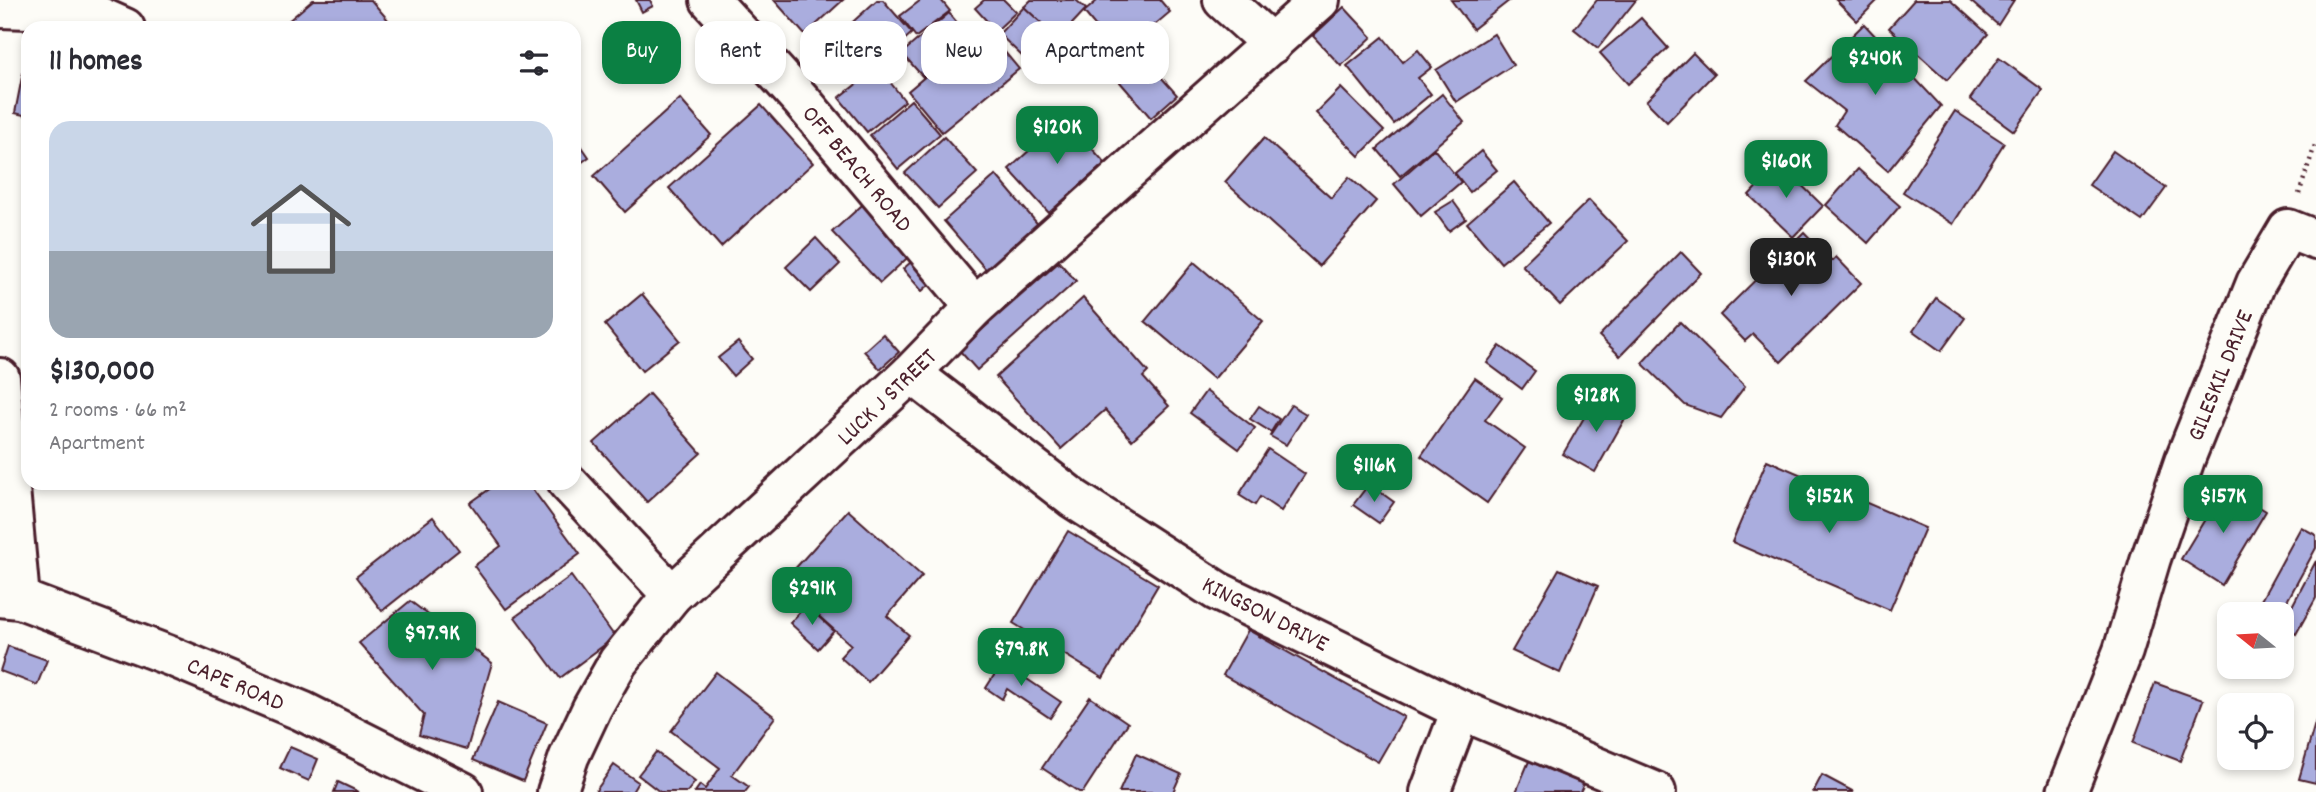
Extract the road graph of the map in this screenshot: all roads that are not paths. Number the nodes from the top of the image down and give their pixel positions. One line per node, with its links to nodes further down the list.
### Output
1 (710, 0): 8 (street, OFF BEACH ROAD)
2 (1223, 0): 6 (street)
3 (1320, 0): 6 (street, LUCK J STREET)
4 (0, 8): 5 (street)
5 (109, 21)
6 (1272, 44): 8 (street, LUCK J STREET)
7 (2302, 234): 19 (street, GILESKIL DRIVE)
8 (975, 307): 9 (street, LUCK J STREET)
9 (911, 373): 12 (street, LUCK J STREET); 14 (street, KINGSON DRIVE)
10 (0, 378): 13 (street)
11 (574, 490): 12 (street)
12 (672, 595): 16 (street, LUCK J STREET)
13 (10, 598): 15 (street, CAPE ROAD)
14 (1461, 710): 17 (street); 18 (street, KINGSON DRIVE)
15 (463, 792)
16 (557, 792)
17 (1430, 792)
18 (1656, 792)
19 (2067, 792)

